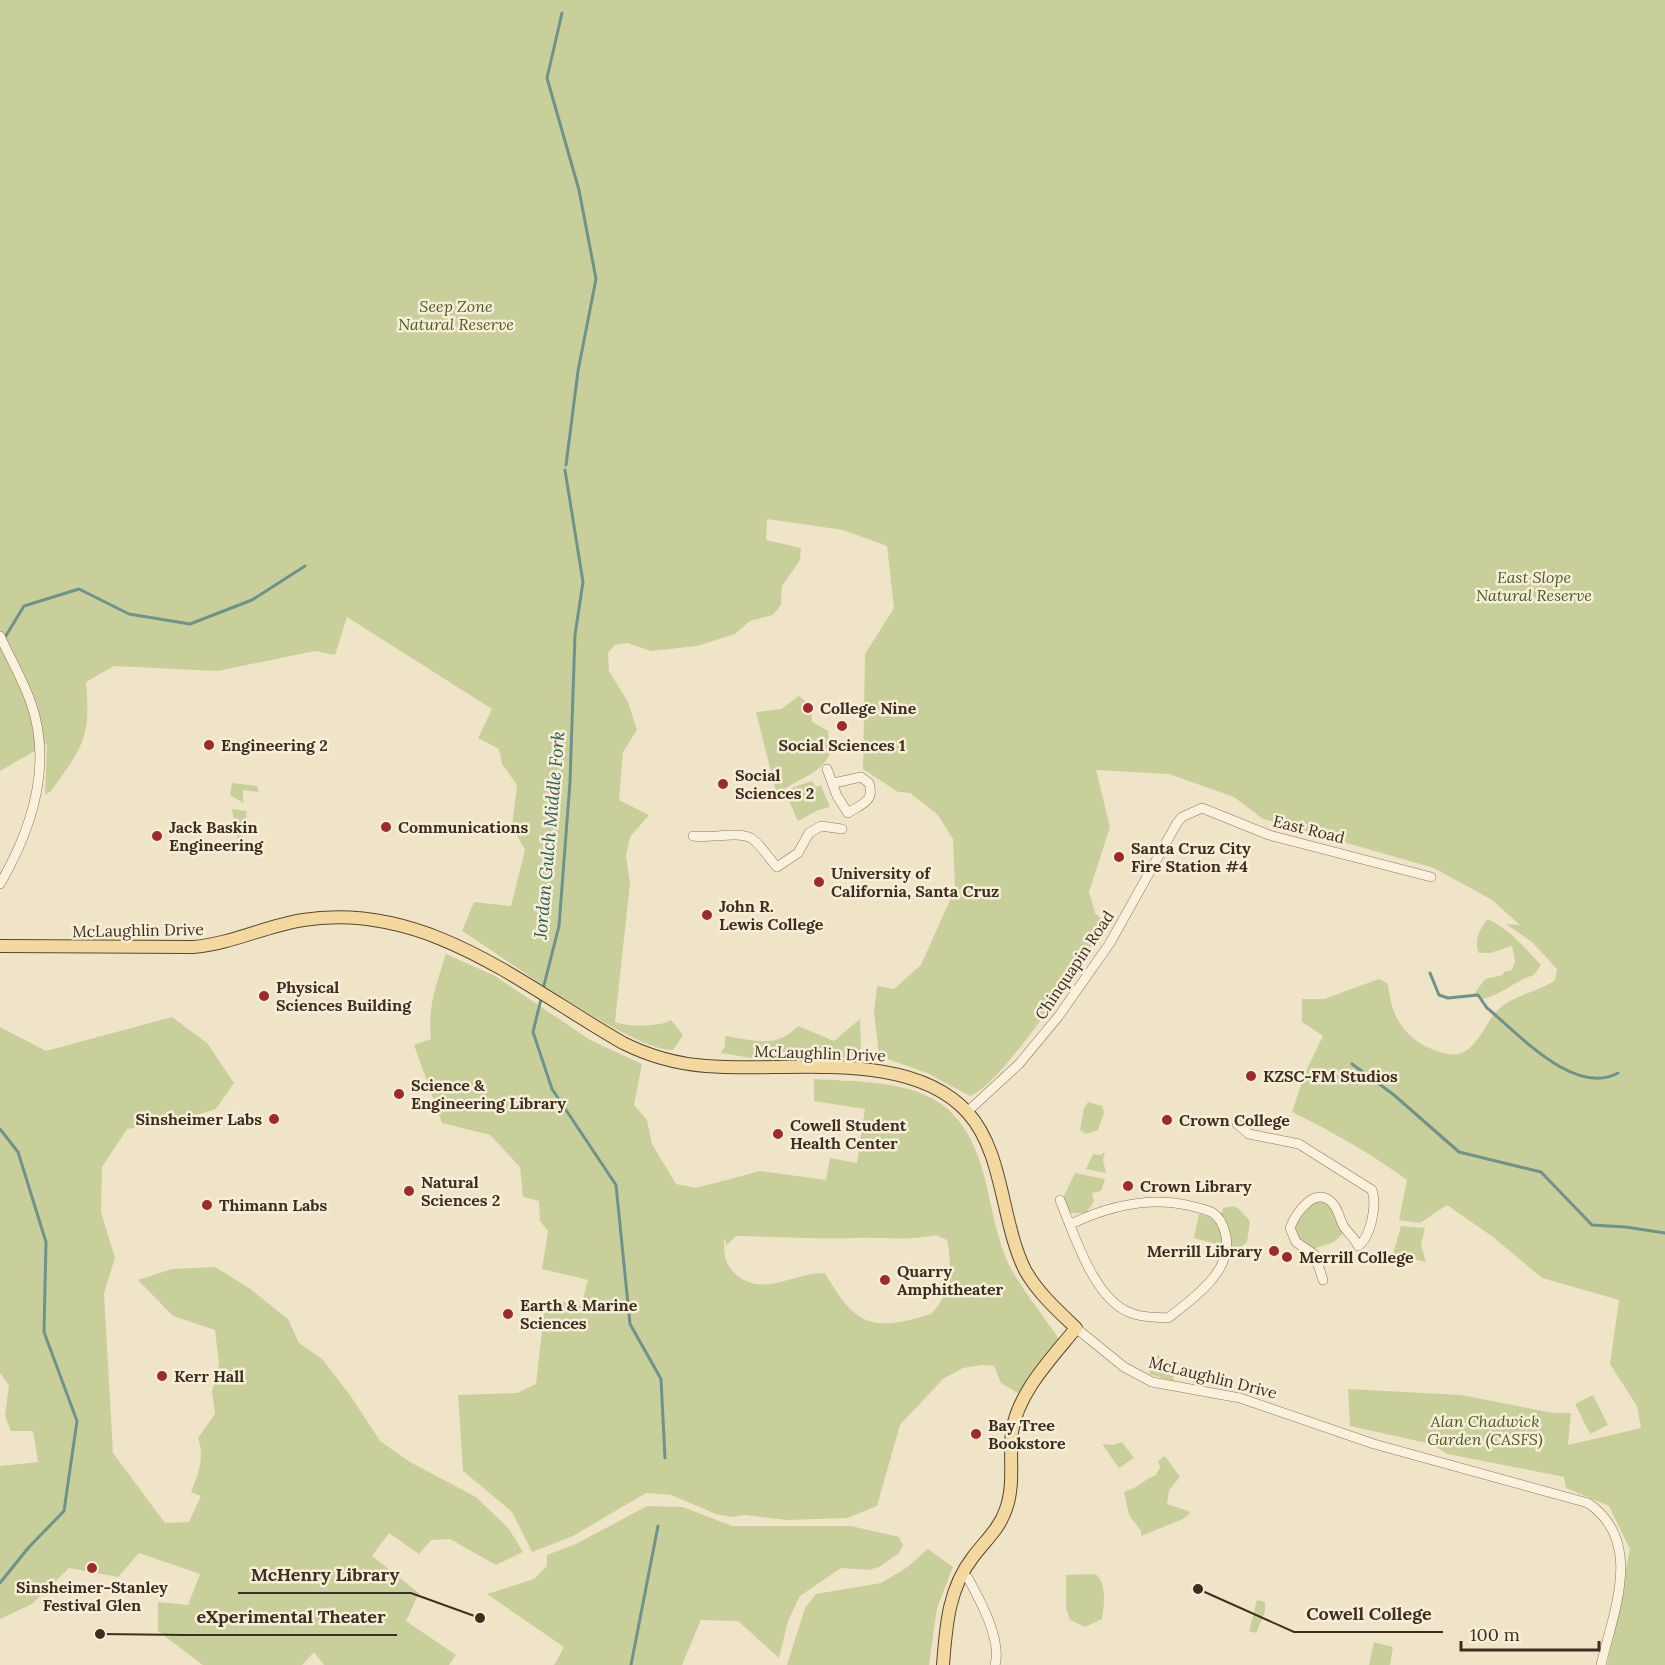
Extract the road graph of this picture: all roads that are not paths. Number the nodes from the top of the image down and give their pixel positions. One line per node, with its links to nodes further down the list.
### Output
1 (0, 636): 8 (street)
2 (827, 769): 3 (street)
3 (834, 783): 3 (street)
4 (1182, 817): 7 (street, East Road); 10 (street, Chinquapin Road)
5 (842, 829): 6 (street)
6 (693, 836)
7 (1431, 877)
8 (0, 884)
9 (0, 946): 10 (main road, McLaughlin Drive)
10 (967, 1112): 15 (main road, McLaughlin Drive)
11 (1237, 1124): 14 (street)
12 (1060, 1200): 13 (street)
13 (1071, 1224): 13 (street)
14 (1323, 1280)
15 (1076, 1328): 17 (main road); 19 (street, McLaughlin Drive)
16 (968, 1578): 18 (street)
17 (943, 1665)
18 (995, 1665)
19 (1601, 1665)

